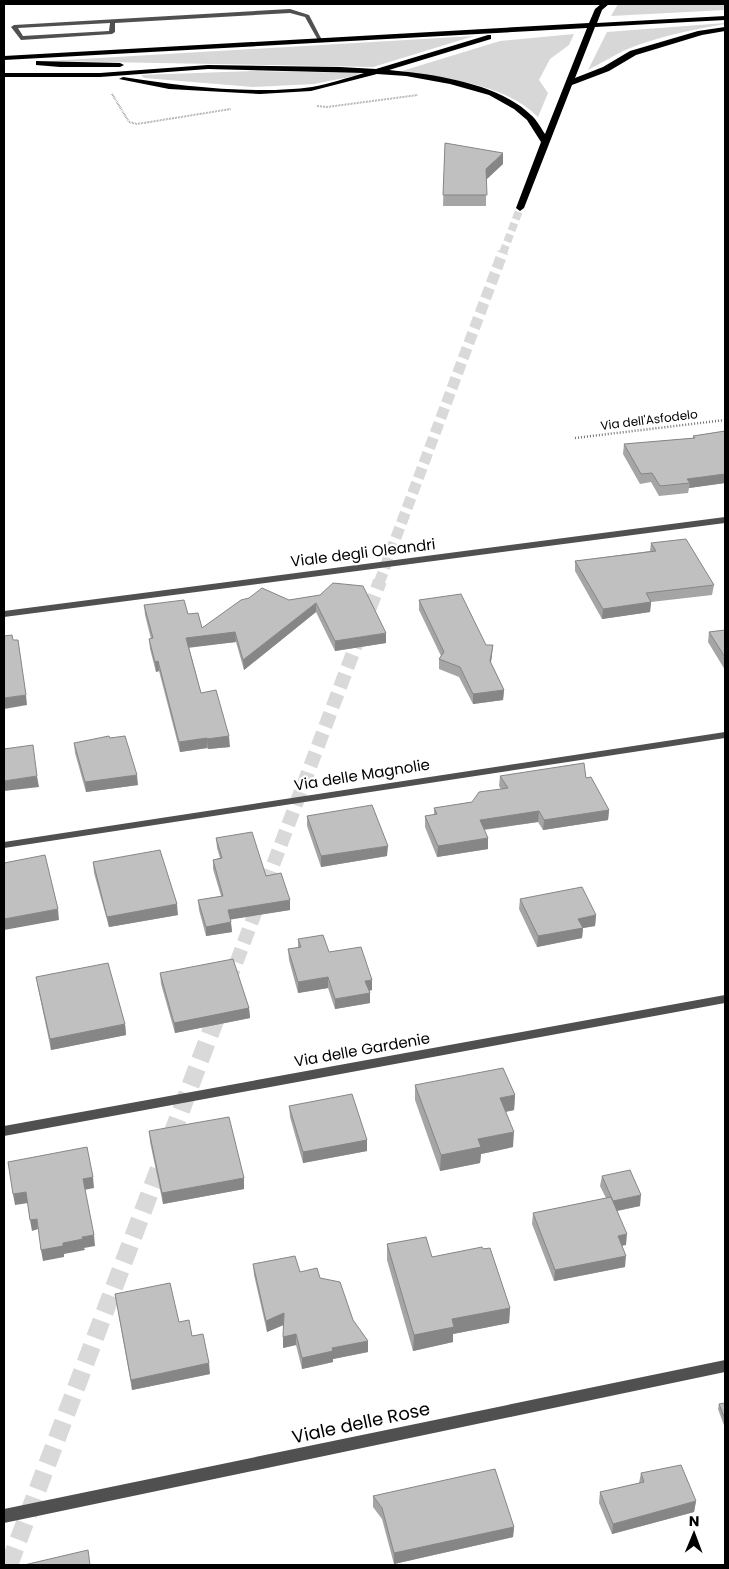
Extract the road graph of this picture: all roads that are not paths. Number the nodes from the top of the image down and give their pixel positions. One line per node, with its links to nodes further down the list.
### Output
1 (602, 6): 11 (highway)
2 (725, 18): 5 (highway)
3 (113, 21): 3 (street); 6 (street)
4 (725, 29): 11 (highway)
5 (512, 30): 6 (highway); 10 (highway)
6 (321, 41): 7 (highway)
7 (4, 58): 8 (highway)
8 (208, 67): 10 (highway); 12 (highway)
9 (4, 75): 10 (highway)
10 (100, 75)
11 (569, 84): 12 (highway)
12 (546, 143): 13 (highway)
13 (520, 208)
14 (725, 520): 15 (street, Viale degli Oleandri)
15 (4, 614)
16 (725, 735): 17 (street, Via delle Magnolie)
17 (4, 845)
18 (725, 999): 19 (street, Via delle Gardenie)
19 (4, 1131)
20 (725, 1366): 21 (street, Viale delle Rose)
21 (4, 1516)

